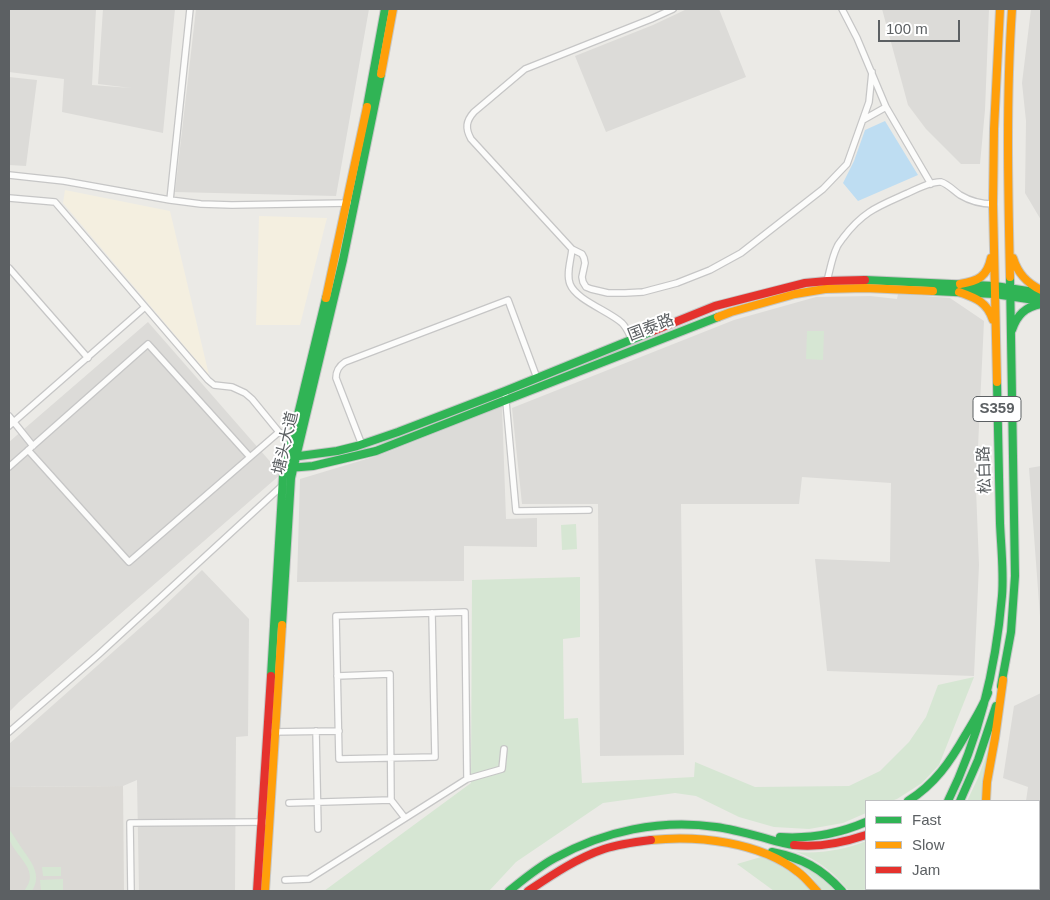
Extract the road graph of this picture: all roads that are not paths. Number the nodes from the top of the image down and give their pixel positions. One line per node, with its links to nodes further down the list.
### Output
1 (190, 9): 14 (street)
2 (384, 9): 15 (main road, 塘头大道)
3 (393, 9): 15 (main road, 塘头大道)
4 (673, 9): 19 (street)
5 (842, 9): 8 (street)
6 (1000, 9): 16 (main road, 松白路 / S359)
7 (1012, 9): 18 (main road, 松白路 / S359)
8 (872, 72): 9 (street); 10 (street)
9 (886, 107): 10 (street); 12 (street)
10 (863, 120): 19 (street)
11 (9, 175): 14 (street)
12 (932, 184): 16 (street); 21 (street)
13 (9, 198): 28 (street)
14 (170, 200): 15 (street)
15 (350, 204): 39 (main road, 塘头大道)
16 (993, 204): 17 (main road, 松白路 / S359)
17 (994, 236): 23 (main road); 24 (main road, 松白路 / S359)
18 (1009, 241): 22 (main road, 松白路 / S359); 25 (main road)
19 (572, 249): 30 (street)
20 (9, 268): 32 (street)
21 (827, 280): 23 (main road, 国泰路); 30 (main road, 国泰路)
22 (1010, 287): 24 (main road, 国泰路); 25 (main road, 国泰路); 26 (main road, 松白路 / S359)
23 (959, 288): 24 (main road, 国泰路); 29 (main road); 35 (main road, 国泰路)
24 (995, 290): 26 (main road, 国泰路); 29 (main road, 松白路 / S359)
25 (1041, 291)
26 (1010, 296): 27 (main road, 国泰路); 31 (main road, 松白路 / S359)
27 (1041, 303): 31 (main road)
28 (145, 307): 32 (street); 38 (street)
29 (995, 331): 52 (main road, 松白路 / S359)
30 (632, 340): 33 (main road, 国泰路)
31 (1010, 340): 51 (main road, 松白路 / S359)
32 (88, 358): 37 (street)
33 (537, 378): 34 (main road, 国泰路); 40 (street)
34 (505, 391): 35 (street); 40 (main road, 国泰路)
35 (506, 400): 45 (main road, 国泰路); 48 (street)
36 (9, 416): 37 (street)
37 (11, 424): 41 (street)
38 (279, 432): 39 (street); 42 (street)
39 (296, 438): 43 (main road, 塘头大道)
40 (362, 445): 43 (main road, 国泰路)
41 (31, 448): 42 (street); 42 (street); 44 (street)
42 (250, 457)
43 (291, 457): 45 (main road, 塘头大道)
44 (9, 468)
45 (289, 468): 46 (main road, 塘头大道); 47 (main road, 塘头大道)
46 (291, 478): 47 (street); 55 (main road, 塘头大道)
47 (282, 486): 54 (street); 55 (main road, 塘头大道)
48 (589, 510)
49 (432, 613): 50 (street); 58 (street); 59 (street)
50 (337, 676): 53 (street); 58 (street)
51 (1002, 680): 63 (main road, 松白路 / S359); 64 (main road)
52 (988, 693): 61 (main road); 62 (main road, 松白路 / S359)
53 (338, 731): 56 (street); 58 (street)
54 (9, 732)
55 (271, 732): 56 (street); 68 (main road, 塘头大道)
56 (316, 732): 65 (street)
57 (504, 749): 59 (street)
58 (391, 758): 60 (street)
59 (467, 779): 67 (street)
60 (391, 800): 65 (street); 67 (street)
61 (910, 800)
62 (948, 800)
63 (960, 800)
64 (986, 800)
65 (317, 802): 66 (street); 70 (street)
66 (289, 803)
67 (405, 818): 74 (street)
68 (265, 822): 76 (street); 77 (main road, 塘头大道); 78 (main road, 塘头大道)
69 (865, 822): 72 (main road)
70 (318, 828)
71 (865, 834): 72 (main road)
72 (759, 836): 79 (main road)
73 (756, 850): 75 (main road); 80 (main road); 81 (main road)
74 (284, 880)
75 (532, 889)
76 (131, 891)
77 (257, 891)
78 (265, 891)
79 (509, 891)
80 (817, 891)
81 (842, 891)

